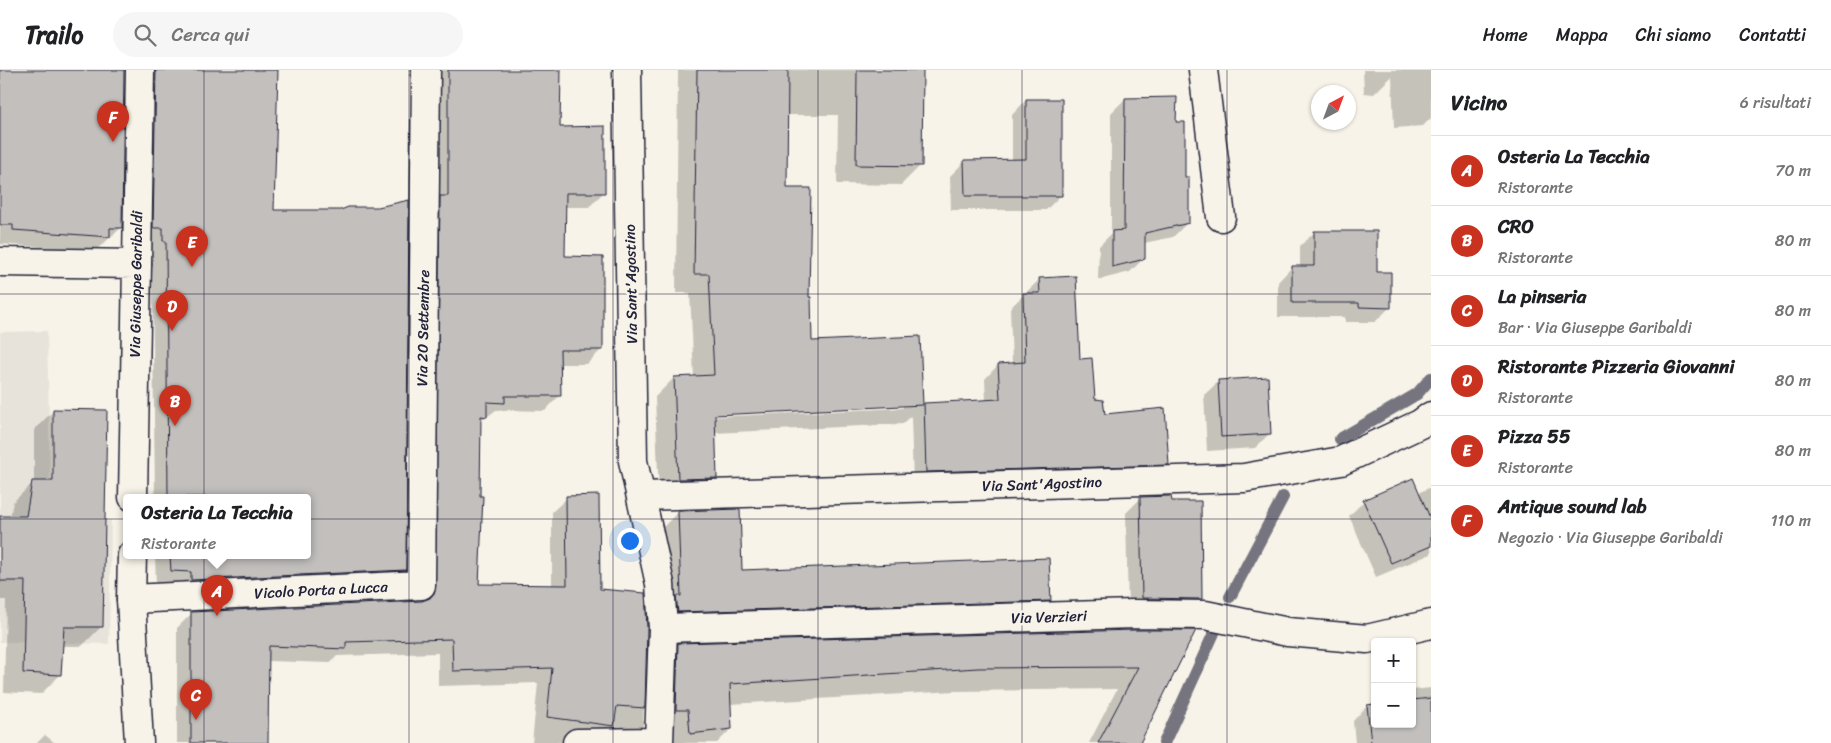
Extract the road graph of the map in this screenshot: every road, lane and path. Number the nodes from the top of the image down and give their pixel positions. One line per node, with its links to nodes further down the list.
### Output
1 (140, 70): 7 (street, Via Giuseppe Garibaldi)
2 (426, 70): 12 (street, Via 20 Settembre)
3 (627, 70): 10 (street, Via Sant'Agostino)
4 (1202, 70): 5 (street)
5 (1221, 217)
6 (0, 262): 7 (street)
7 (137, 264): 9 (street, Via Giuseppe Garibaldi)
8 (1431, 416): 10 (street, Via Sant'Agostino)
9 (133, 494)
10 (641, 496): 15 (street, Via Sant'Agostino)
11 (132, 559): 13 (street)
12 (421, 585): 13 (street, Vicolo Porta a Lucca)
13 (131, 599): 16 (street)
14 (1431, 624): 15 (street, Via Verzieri)
15 (663, 628): 17 (street, Via Sant'Agostino)
16 (139, 743)
17 (577, 743)

